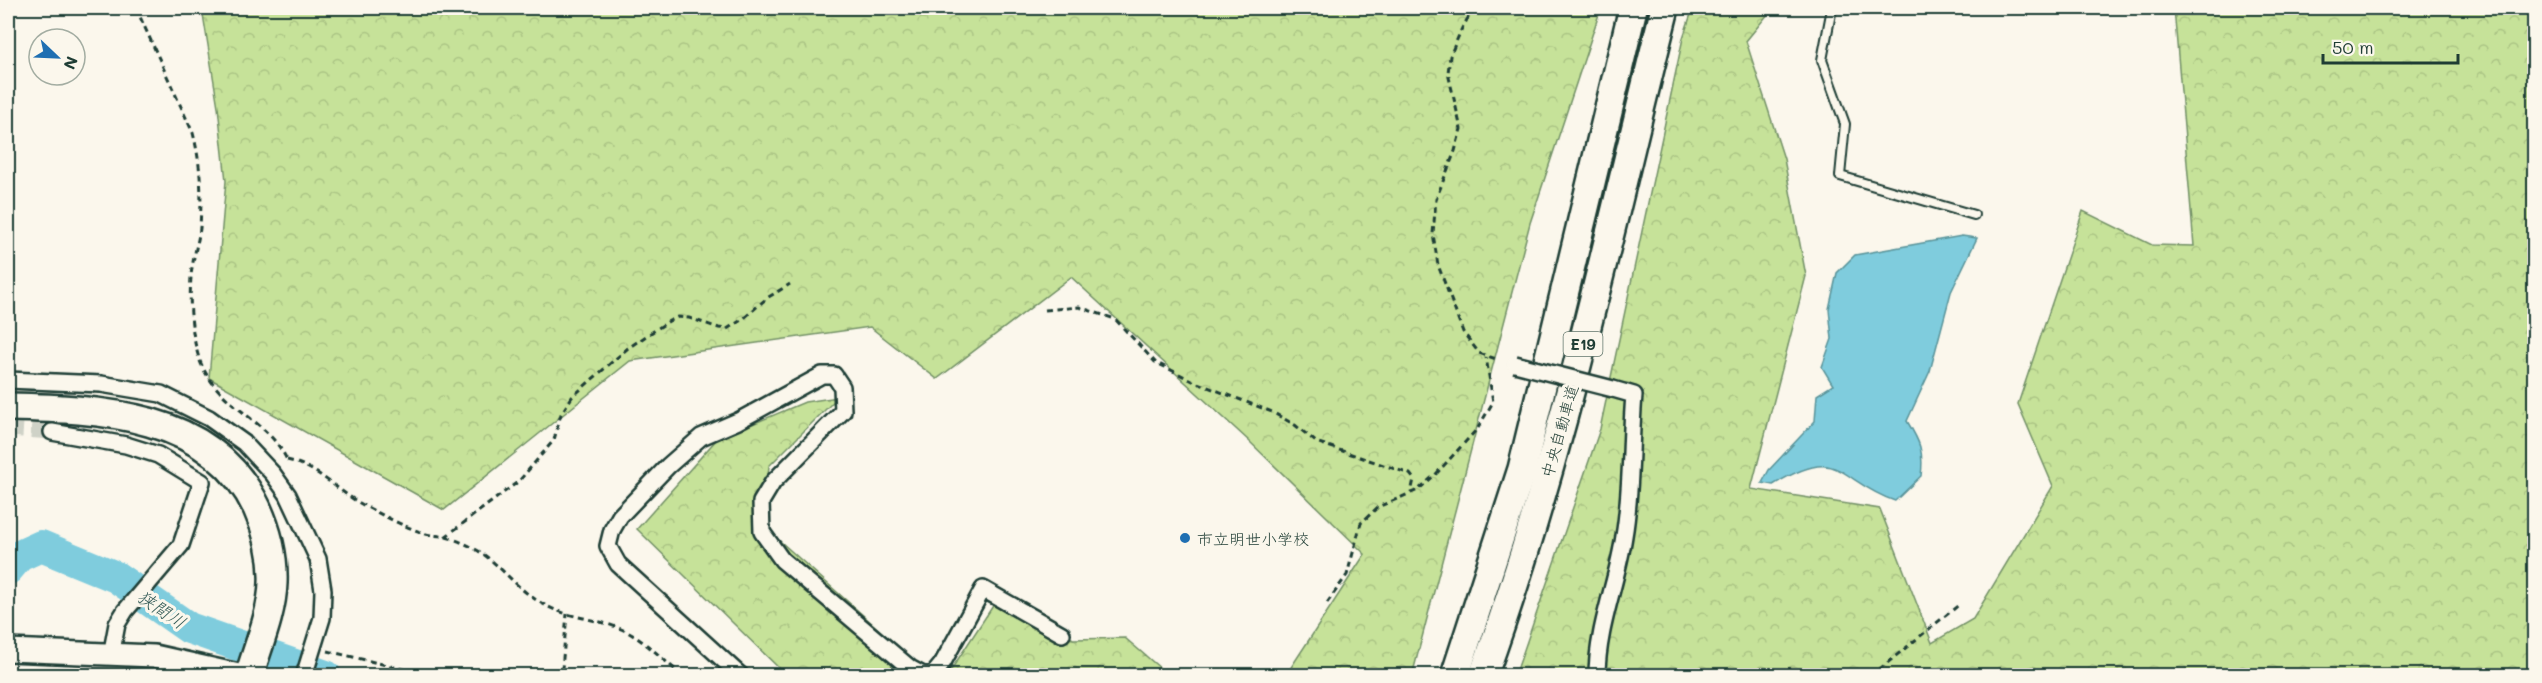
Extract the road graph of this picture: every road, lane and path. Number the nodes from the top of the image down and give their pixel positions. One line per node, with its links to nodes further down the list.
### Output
1 (136, 8): 14 (path)
2 (1474, 8): 9 (path)
3 (1633, 8): 18 (highway, 中央自動車道 / E19)
4 (1665, 8): 35 (highway, 中央自動車道 / E19)
5 (1832, 8): 6 (lane)
6 (1974, 215)
7 (790, 284): 17 (path)
8 (1045, 310): 16 (path)
9 (1486, 357): 10 (path); 16 (path)
10 (1515, 364): 36 (street, bridge)
11 (8, 380): 15 (street)
12 (8, 407): 27 (highway)
13 (52, 432): 25 (street)
14 (287, 460): 15 (path); 17 (path)
15 (273, 474): 23 (street)
16 (1411, 493): 19 (path)
17 (445, 537): 21 (path)
18 (1495, 556): 33 (highway); 34 (highway, 中央自動車道 / E19)
19 (1327, 603)
20 (1960, 604): 37 (path)
21 (567, 614): 30 (path); 31 (path)
22 (1062, 634): 32 (street)
23 (312, 647): 28 (street); 29 (path)
24 (8, 650): 25 (street)
25 (111, 656): 26 (street)
26 (243, 675)
27 (249, 675)
28 (304, 675)
29 (432, 675)
30 (553, 675)
31 (683, 675)
32 (741, 675)
33 (1439, 675)
34 (1455, 675)
35 (1482, 675)
36 (1597, 675)
37 (1870, 675)

